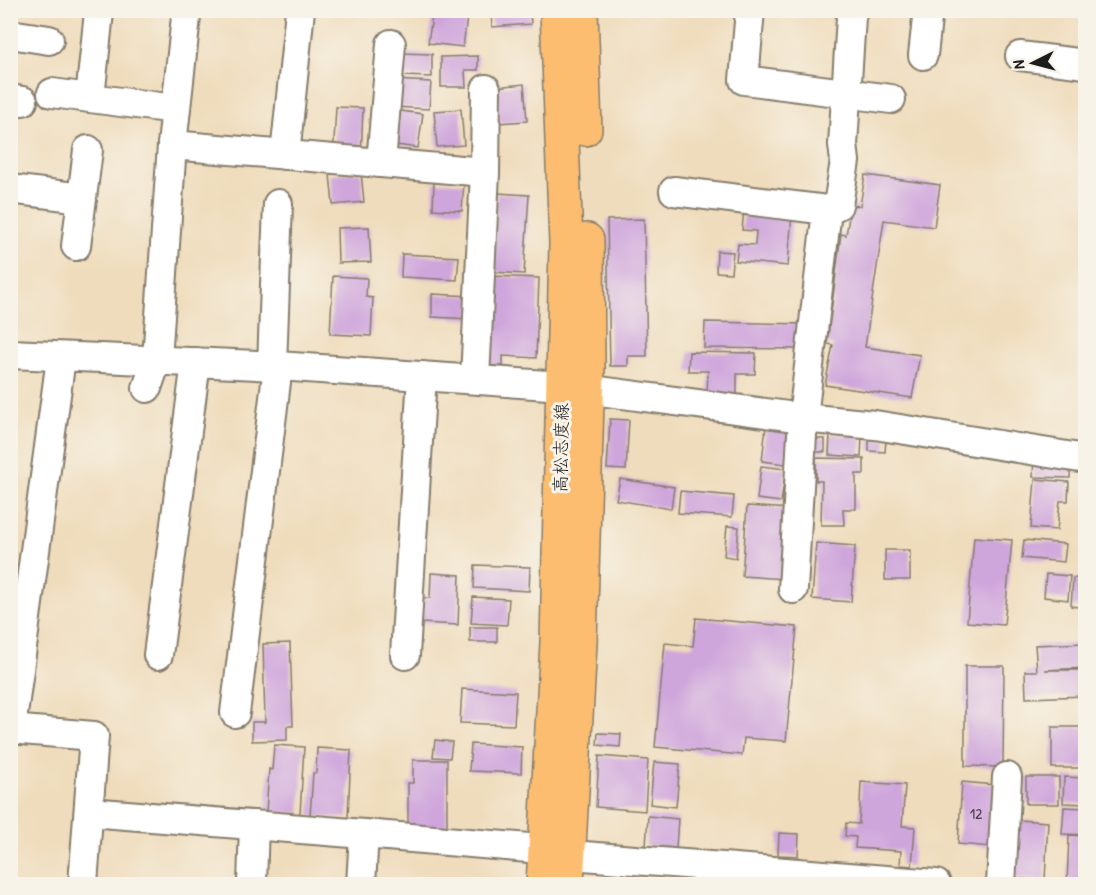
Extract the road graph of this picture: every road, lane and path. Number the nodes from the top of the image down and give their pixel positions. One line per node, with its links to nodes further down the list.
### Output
1 (300, 10): 23 (street)
2 (557, 10): 39 (main road, 高松志度線)
3 (581, 10): 39 (main road, 高松志度線)
4 (750, 10): 17 (street)
5 (853, 10): 17 (street)
6 (928, 10): 12 (street)
7 (99, 12): 18 (street)
8 (186, 17): 20 (street)
9 (10, 34): 10 (street)
10 (49, 40)
11 (391, 44): 24 (street)
12 (923, 55)
13 (1020, 58): 14 (street)
14 (1086, 64)
15 (486, 89): 25 (street)
16 (52, 93): 18 (street)
17 (846, 93): 19 (street); 30 (street)
18 (90, 98): 20 (street)
19 (891, 99)
20 (176, 109): 21 (street)
21 (172, 145): 23 (street); 34 (street)
22 (88, 150): 28 (street)
23 (285, 155): 24 (street)
24 (381, 163): 25 (street)
25 (485, 171): 38 (street)
26 (10, 189): 28 (street)
27 (674, 191): 30 (street)
28 (82, 198): 31 (street)
29 (278, 204): 36 (street)
30 (827, 210): 41 (street)
31 (76, 246)
32 (10, 354): 33 (street)
33 (61, 358): 34 (street); 47 (street)
34 (157, 359): 35 (street); 40 (street)
35 (196, 362): 36 (street); 44 (street)
36 (275, 366): 37 (street); 46 (street)
37 (422, 376): 38 (street); 45 (street)
38 (475, 379): 39 (street)
39 (575, 387): 41 (street); 52 (main road, 高松志度線)
40 (147, 388)
41 (802, 418): 42 (street); 43 (street)
42 (1086, 459)
43 (793, 589)
44 (158, 655)
45 (405, 655)
46 (236, 713)
47 (11, 729): 49 (street)
48 (1007, 777): 59 (street)
49 (89, 812): 50 (street); 55 (street)
50 (254, 825): 51 (street); 56 (street)
51 (364, 834): 52 (street); 57 (street)
52 (561, 863): 53 (street); 58 (main road, 高松志度線)
53 (752, 877): 54 (street)
54 (924, 884)
55 (82, 885)
56 (252, 885)
57 (361, 885)
58 (543, 885)
59 (1001, 885)

